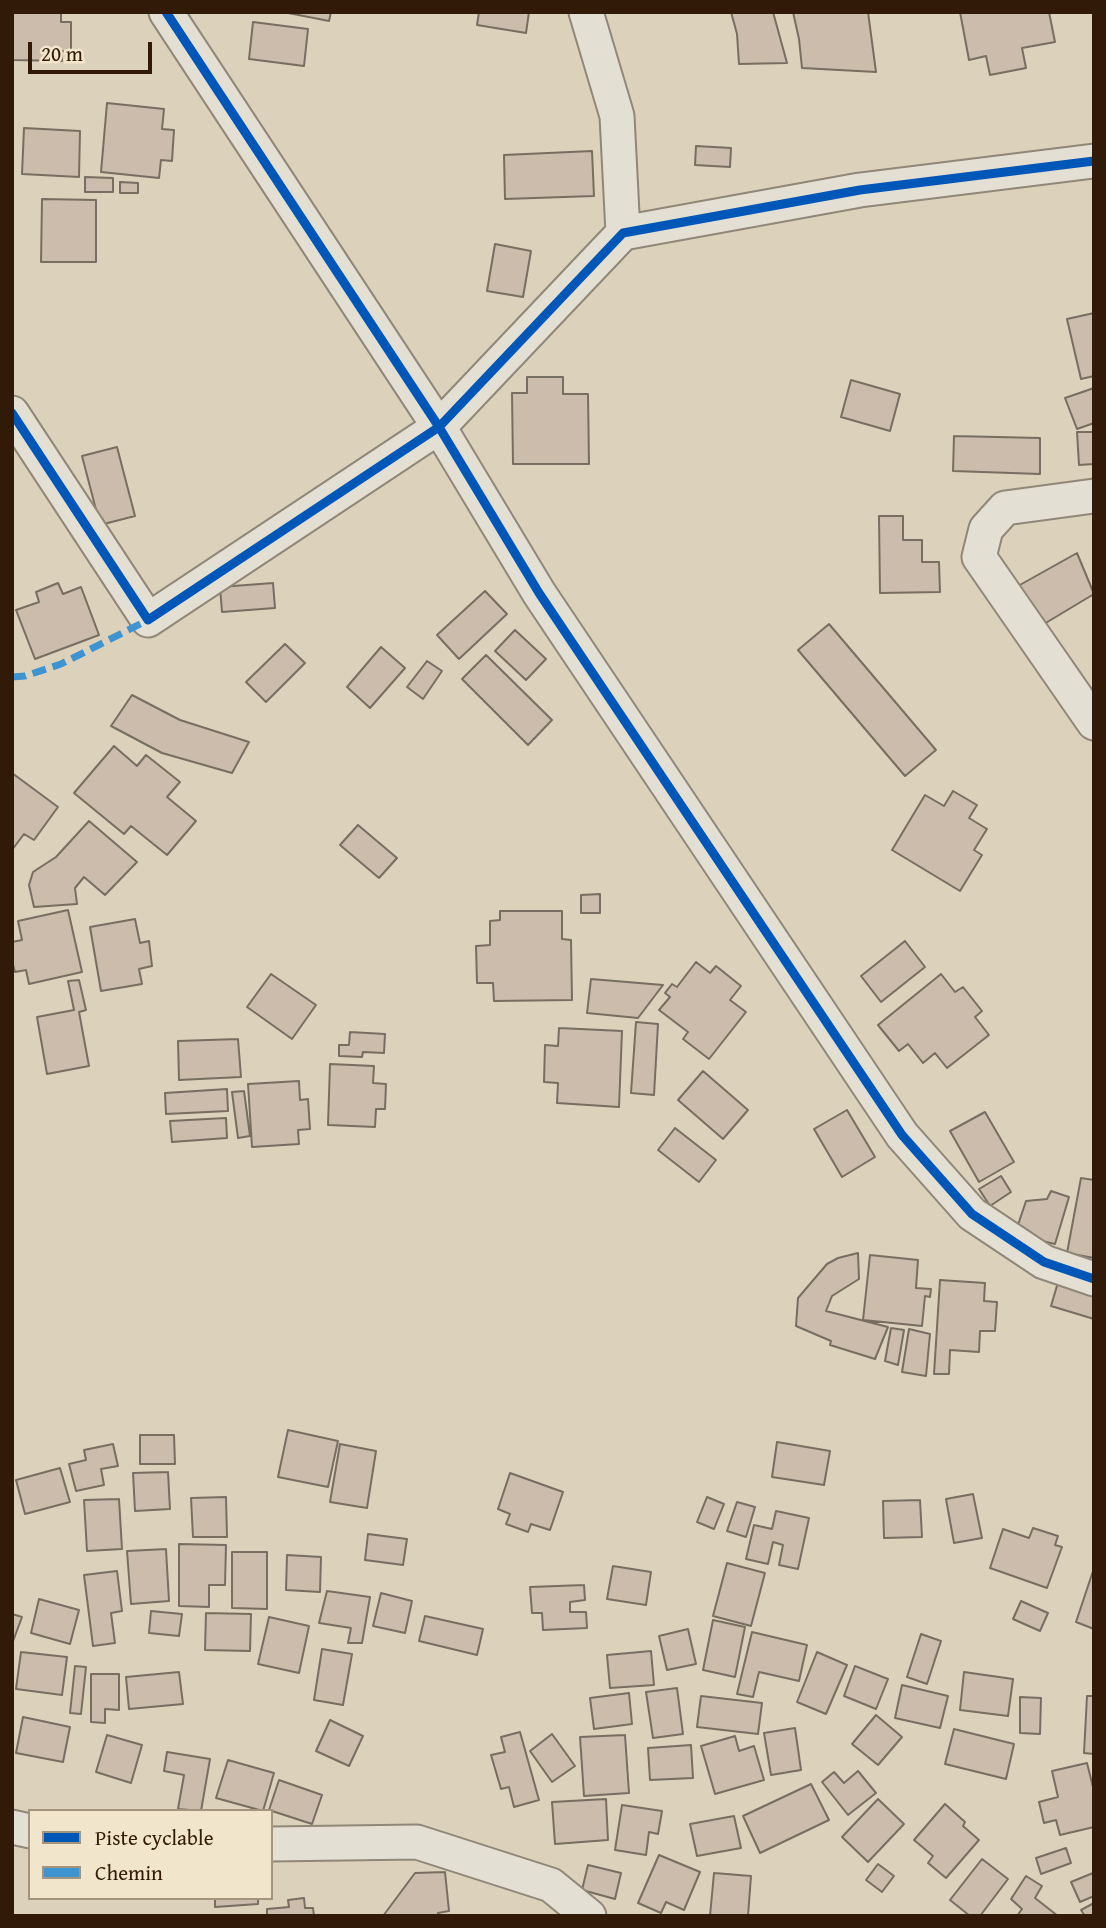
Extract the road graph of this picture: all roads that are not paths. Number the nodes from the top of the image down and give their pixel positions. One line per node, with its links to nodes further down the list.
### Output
1 (166, 12): 6 (street)
2 (586, 12): 4 (street)
3 (1094, 161): 4 (street)
4 (623, 233): 6 (street)
5 (12, 413): 6 (street)
6 (439, 427): 9 (street)
7 (1094, 496): 8 (street)
8 (1094, 723)
9 (1094, 1279)
10 (273, 1844): 11 (street)
11 (589, 1916)

